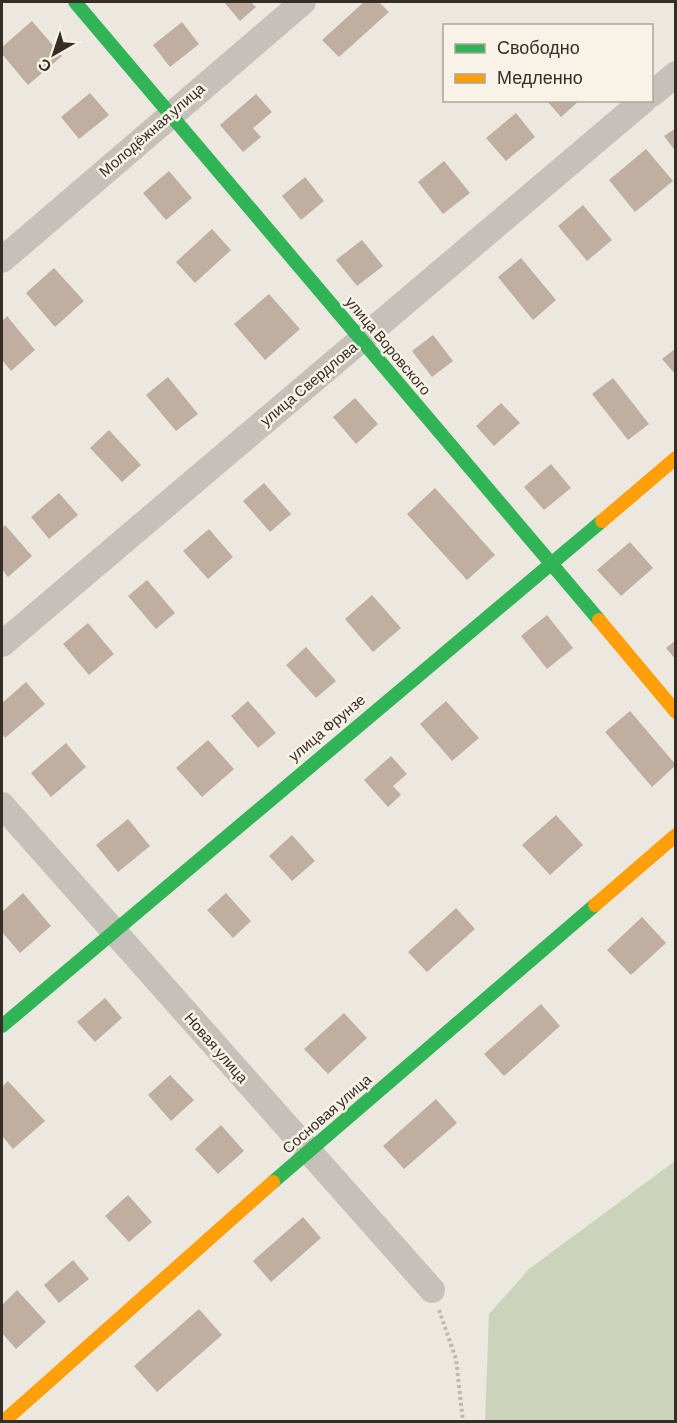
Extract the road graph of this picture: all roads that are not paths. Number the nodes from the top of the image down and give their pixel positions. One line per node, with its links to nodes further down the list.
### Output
1 (75, 2): 6 (street, улица Воровского)
2 (303, 2): 6 (street, Молодёжная улица)
3 (675, 74): 4 (street)
4 (653, 92)
5 (642, 102): 8 (street, улица Свердлова)
6 (170, 114): 7 (street, Молодёжная улица); 8 (street, улица Воровского)
7 (2, 260)
8 (362, 340): 10 (street, улица Воровского); 11 (street, улица Свердлова)
9 (675, 458): 10 (street, улица Фрунзе)
10 (549, 563): 12 (street, улица Воровского); 15 (street, улица Фрунзе)
11 (2, 644)
12 (675, 712)
13 (2, 806): 15 (street, Новая улица)
14 (675, 834): 17 (street, Сосновая улица)
15 (112, 931): 16 (street, улица Фрунзе); 17 (street, Новая улица)
16 (2, 1026)
17 (307, 1152): 18 (street, Новая улица); 19 (street, Сосновая улица)
18 (432, 1290)
19 (3, 1422)

